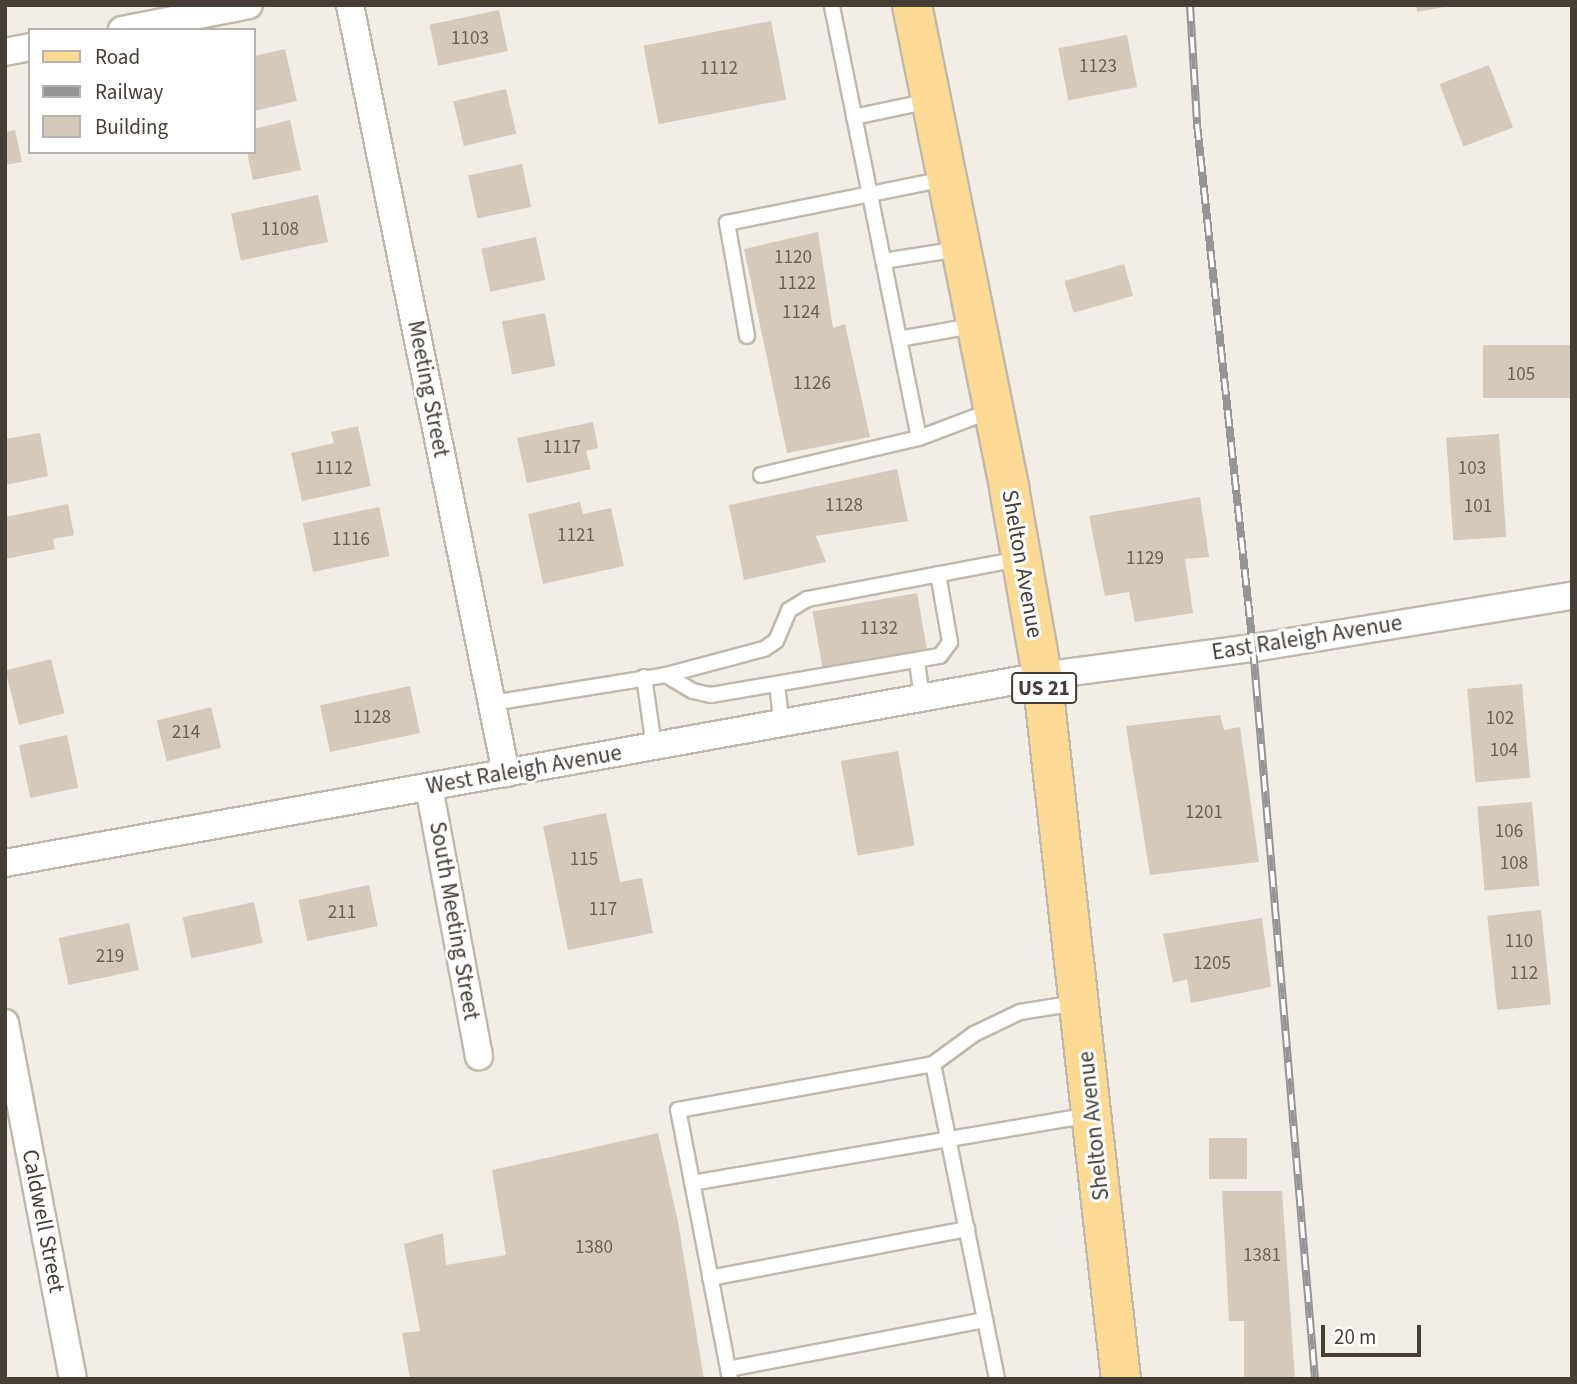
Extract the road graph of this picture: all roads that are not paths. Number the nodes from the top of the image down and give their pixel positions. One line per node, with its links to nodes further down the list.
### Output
1 (249, 5): 5 (street)
2 (350, 5): 29 (street, Meeting Street)
3 (832, 5): 9 (lane)
4 (912, 5): 8 (main road, Shelton Avenue / US 21)
5 (131, 28)
6 (28, 47): 7 (street)
7 (5, 52)
8 (931, 100): 9 (lane); 10 (main road, Shelton Avenue / US 21)
9 (854, 117): 11 (lane)
10 (947, 179): 11 (lane); 12 (main road, Shelton Avenue / US 21)
11 (870, 194): 13 (lane); 15 (lane)
12 (960, 249): 13 (lane); 14 (main road, Shelton Avenue / US 21)
13 (883, 261): 16 (lane)
14 (976, 326): 16 (lane); 17 (main road, Shelton Avenue / US 21)
15 (747, 336)
16 (899, 339): 18 (lane)
17 (993, 410): 18 (lane); 20 (main road, Shelton Avenue / US 21)
18 (919, 438): 19 (lane)
19 (761, 475)
20 (1021, 559): 21 (lane); 25 (main road, Shelton Avenue / US 21)
21 (938, 574): 23 (lane); 24 (lane)
22 (1572, 596): 25 (street, East Raleigh Avenue)
23 (917, 662): 27 (lane); 28 (lane)
24 (666, 675): 26 (lane); 27 (lane)
25 (1042, 676): 28 (street, West Raleigh Avenue); 35 (main road, Shelton Avenue / US 21)
26 (644, 677): 29 (lane); 31 (lane)
27 (777, 685): 30 (lane)
28 (922, 698): 30 (street, West Raleigh Avenue)
29 (492, 703): 32 (street, Meeting Street)
30 (782, 723): 31 (street, West Raleigh Avenue)
31 (654, 746): 32 (street, West Raleigh Avenue)
32 (506, 773): 33 (street, West Raleigh Avenue)
33 (429, 787): 34 (street, West Raleigh Avenue); 37 (street, South Meeting Street)
34 (5, 863)
35 (1080, 1003): 38 (lane); 39 (main road, Shelton Avenue / US 21)
36 (5, 1023): 46 (street, Caldwell Street)
37 (479, 1056)
38 (933, 1064): 40 (lane); 41 (lane)
39 (1092, 1115): 40 (lane); 48 (main road, Shelton Avenue / US 21)
40 (948, 1137): 41 (lane); 42 (lane)
41 (692, 1183): 43 (lane)
42 (967, 1229): 43 (lane); 44 (lane)
43 (710, 1278): 45 (lane)
44 (985, 1320): 45 (lane); 47 (lane)
45 (729, 1374)
46 (73, 1379)
47 (997, 1379)
48 (1121, 1379)

